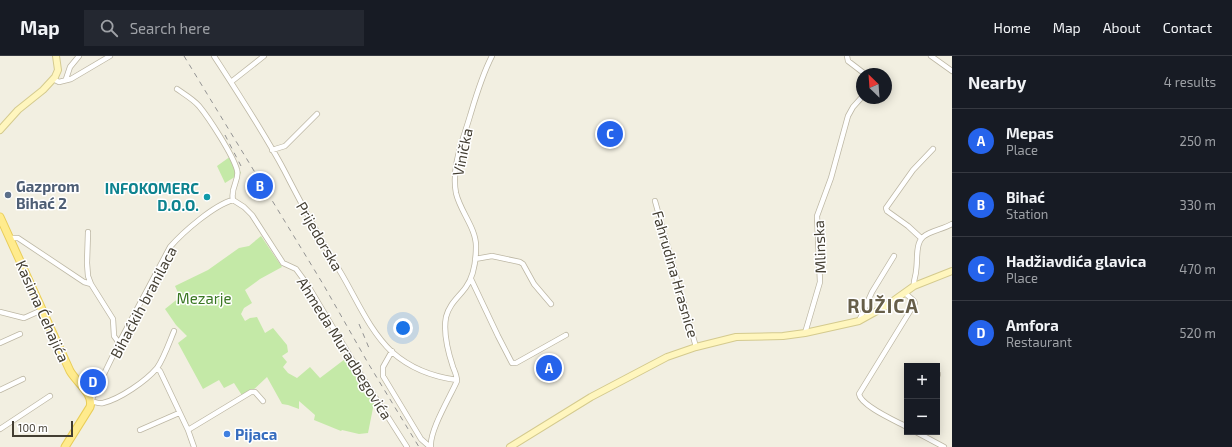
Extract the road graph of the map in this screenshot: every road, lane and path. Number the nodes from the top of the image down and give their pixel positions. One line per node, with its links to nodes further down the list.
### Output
1 (56, 56): 11 (street)
2 (79, 56): 12 (street)
3 (110, 56): 12 (street)
4 (214, 56): 13 (street, Prijedorska)
5 (264, 56): 13 (street)
6 (492, 56): 28 (street, Vinička)
7 (847, 56): 9 (street)
8 (931, 56): 10 (street)
9 (857, 68)
10 (952, 71)
11 (53, 79): 12 (street); 17 (street)
12 (66, 80)
13 (231, 82): 18 (street, Prijedorska)
14 (177, 89): 20 (street)
15 (856, 104): 39 (street, Mlinska)
16 (317, 114): 18 (street)
17 (0, 130)
18 (272, 150): 45 (street, Prijedorska)
19 (933, 150): 26 (street)
20 (233, 200): 43 (street, Bihaćkih branilaca); 62 (street, Ahmeda Muradbegovića)
21 (655, 201): 44 (street, Fahrudina Hrasnice)
22 (0, 217): 25 (main road, Kasima Ćehajića)
23 (952, 224): 26 (street)
24 (88, 232): 31 (street)
25 (10, 238): 31 (street); 35 (main road, Kasima Ćehajića)
26 (921, 238): 32 (street)
27 (894, 256): 37 (street)
28 (475, 259): 30 (street, Vinička); 34 (street)
29 (951, 272): 32 (street)
30 (471, 279): 41 (street); 48 (street, Vinička)
31 (91, 284): 43 (street)
32 (914, 286): 33 (street)
33 (905, 293): 37 (street); 54 (street)
34 (551, 304)
35 (42, 310): 36 (street); 51 (main road, Kasima Ćehajića)
36 (0, 312)
37 (859, 321): 39 (street)
38 (174, 331): 46 (street)
39 (805, 333): 44 (street)
40 (20, 334): 42 (street)
41 (566, 335)
42 (0, 343)
43 (119, 343): 51 (street, Bihaćkih branilaca)
44 (696, 347): 59 (street)
45 (392, 351): 48 (street, Prijedorska); 63 (street)
46 (157, 368): 51 (street); 53 (street)
47 (23, 379): 49 (street)
48 (458, 380): 63 (street)
49 (0, 390)
50 (50, 396): 55 (street)
51 (91, 401): 60 (main road, Bihaćkih branilaca)
52 (263, 401): 57 (street)
53 (179, 413): 56 (street); 57 (street)
54 (904, 425)
55 (0, 429)
56 (140, 430)
57 (188, 430): 61 (street)
58 (922, 435): 64 (street)
59 (513, 446)
60 (65, 447)
61 (194, 447)
62 (408, 447)
63 (430, 447)
64 (944, 447)

